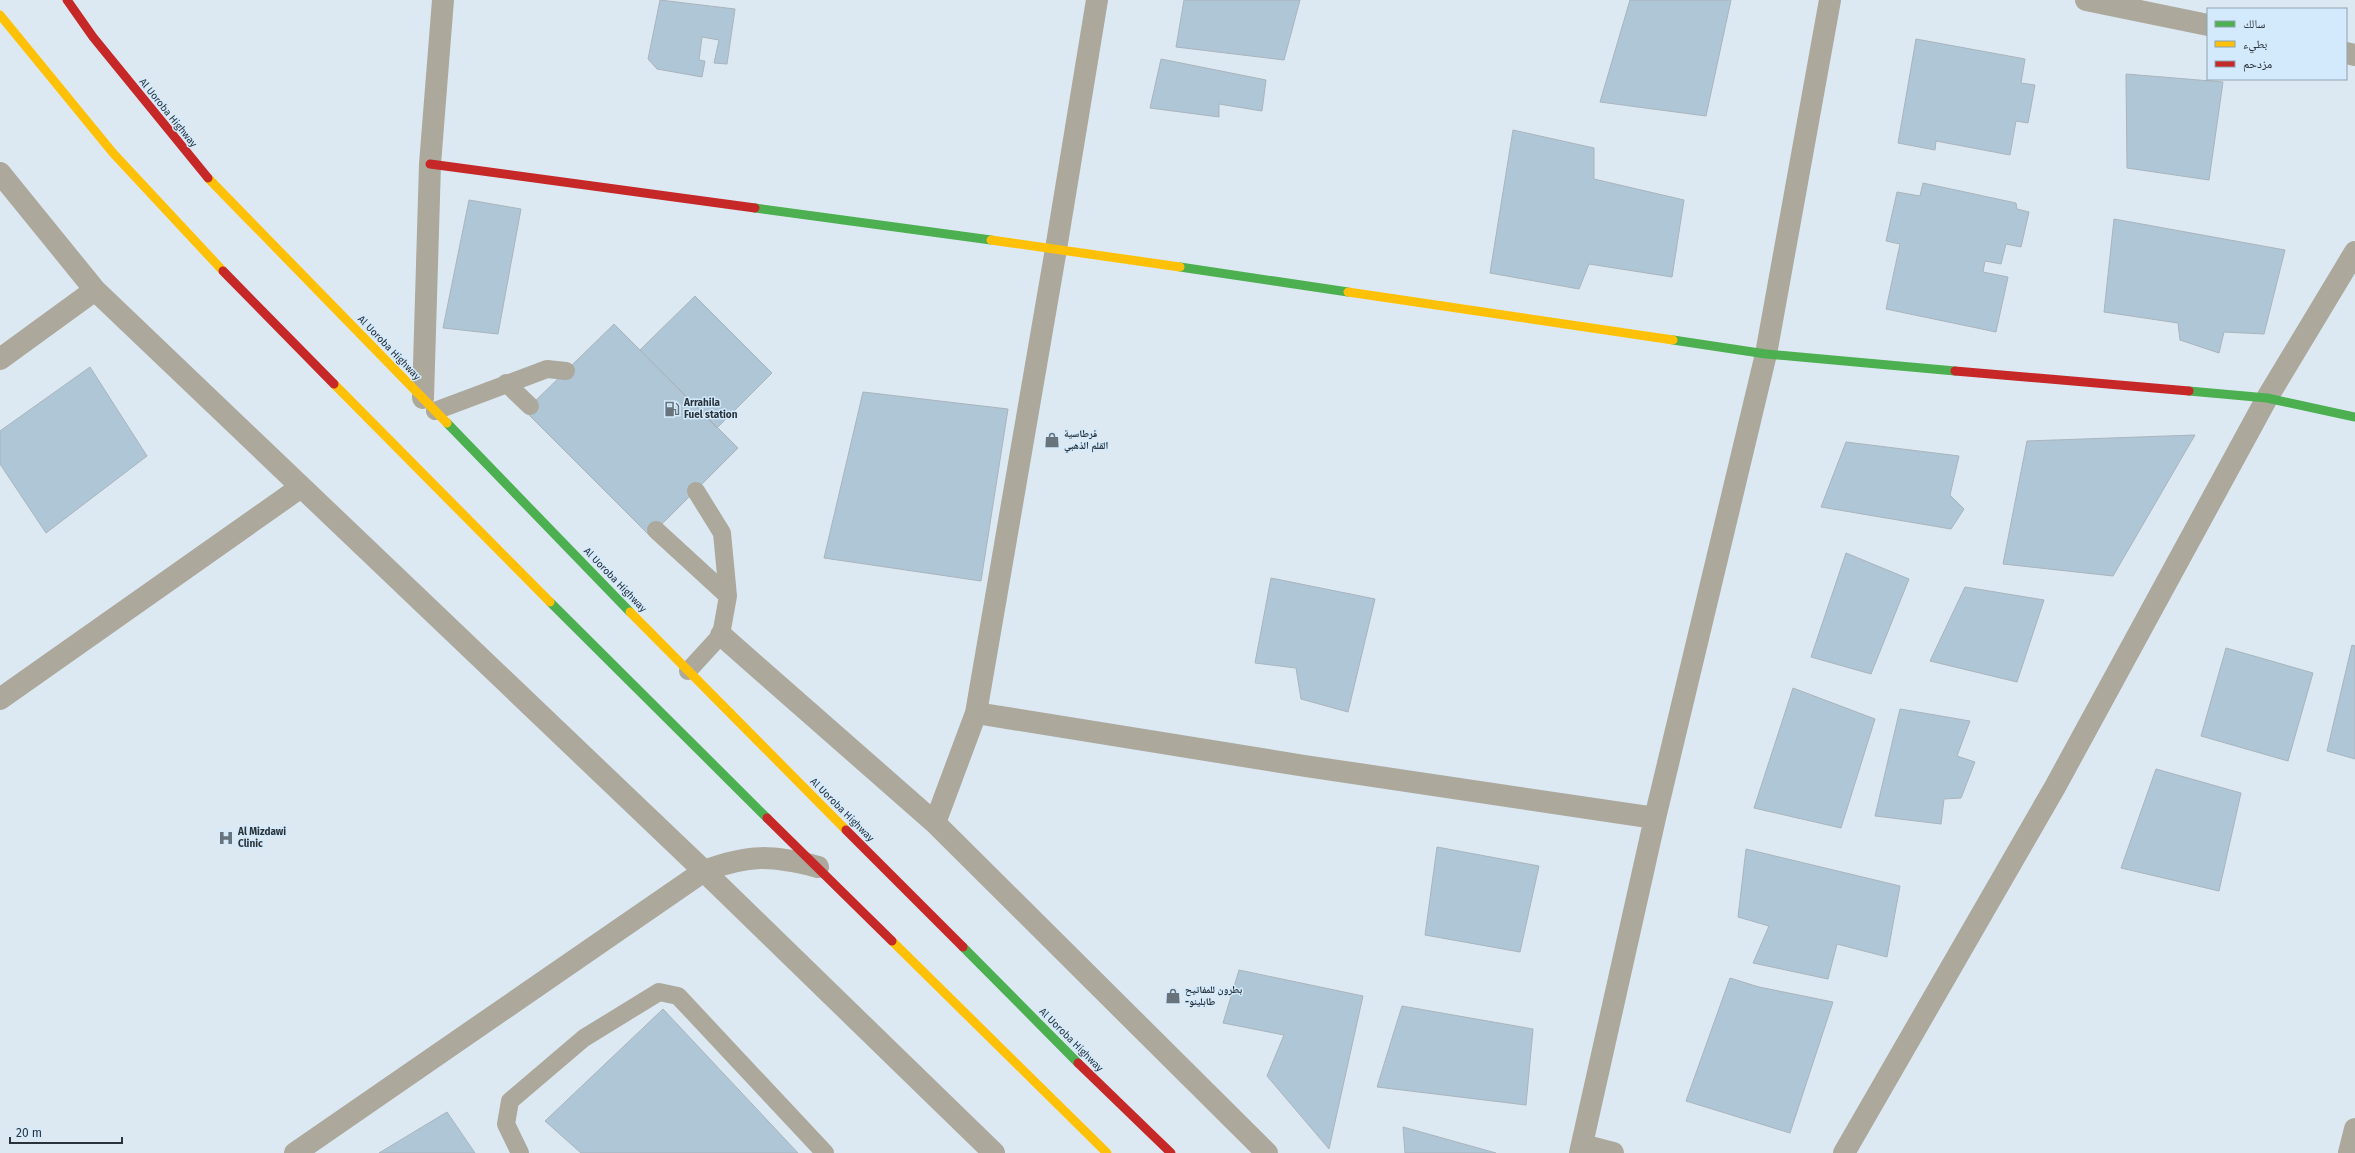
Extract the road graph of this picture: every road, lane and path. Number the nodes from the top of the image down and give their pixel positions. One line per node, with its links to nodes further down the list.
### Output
1 (67, 0): 18 (main road, Al Uoroba Highway)
2 (443, 0): 8 (street)
3 (1097, 0): 10 (street)
4 (1830, 0): 13 (street)
5 (2086, 0): 7 (street)
6 (0, 15): 31 (main road)
7 (2207, 25)
8 (430, 164): 10 (main road); 18 (street)
9 (0, 173): 12 (street)
10 (1056, 249): 13 (main road); 28 (street)
11 (2355, 252): 17 (street)
12 (95, 290): 14 (street); 21 (street)
13 (1766, 354): 17 (main road); 29 (street)
14 (0, 359)
15 (566, 370): 16 (lane)
16 (506, 383): 18 (lane); 19 (lane)
17 (2267, 398): 20 (main road); 43 (street)
18 (429, 404): 26 (main road, Al Uoroba Highway)
19 (530, 406)
20 (2355, 417)
21 (301, 487): 27 (street); 32 (street)
22 (696, 491): 24 (lane)
23 (656, 530): 24 (lane)
24 (728, 596): 25 (lane)
25 (721, 635): 26 (lane); 30 (street)
26 (688, 671): 40 (main road, Al Uoroba Highway)
27 (0, 699)
28 (976, 713): 29 (street); 30 (street)
29 (1655, 818): 34 (street)
30 (934, 823): 41 (street)
31 (818, 867): 32 (street); 39 (main road)
32 (704, 871): 35 (street); 38 (street)
33 (2355, 1129): 44 (street)
34 (1581, 1149): 42 (street)
35 (295, 1153)
36 (520, 1153): 37 (lane)
37 (825, 1153)
38 (994, 1153)
39 (1107, 1153)
40 (1171, 1153)
41 (1267, 1153)
42 (1613, 1153)
43 (1844, 1153)
44 (2349, 1153)

